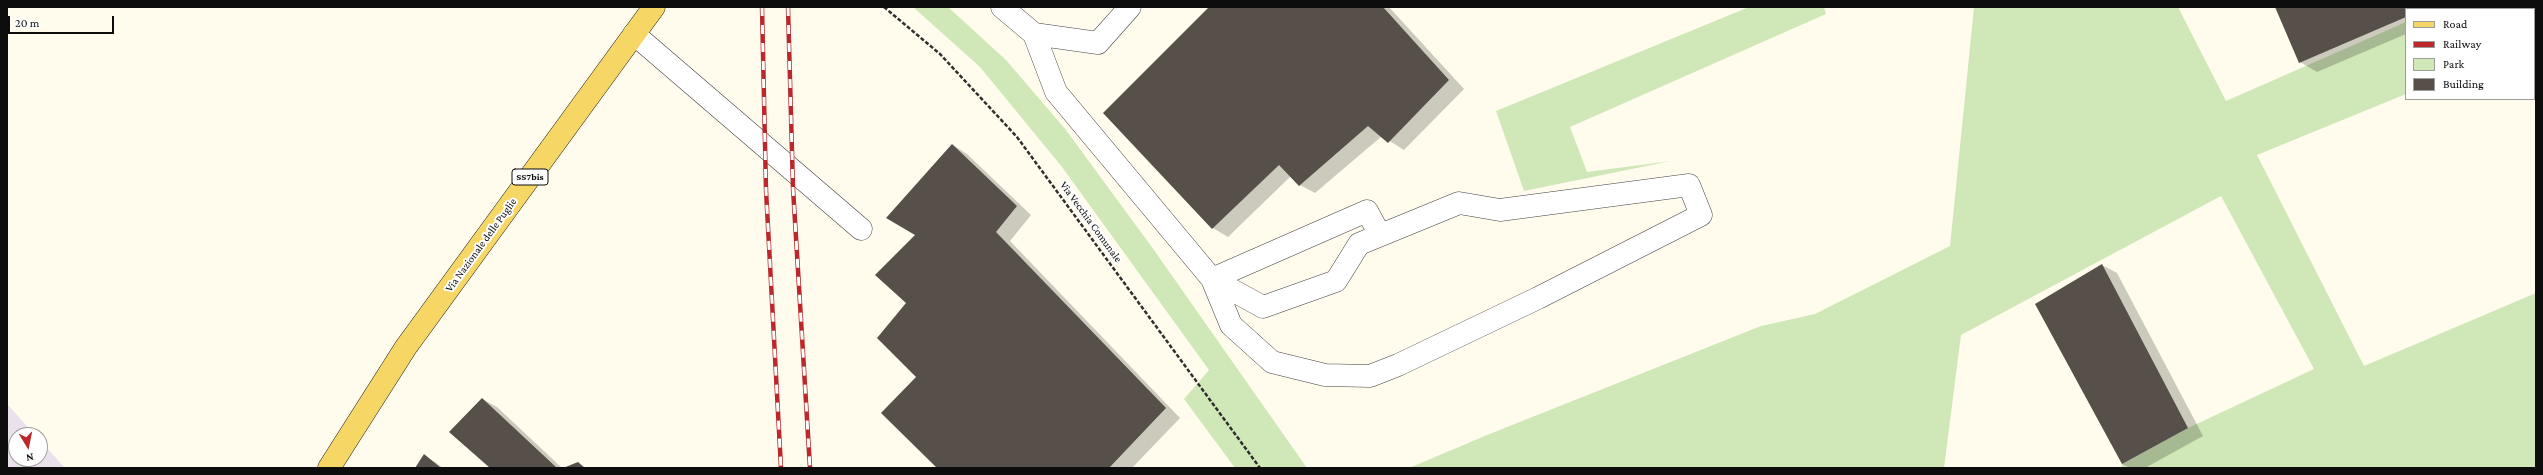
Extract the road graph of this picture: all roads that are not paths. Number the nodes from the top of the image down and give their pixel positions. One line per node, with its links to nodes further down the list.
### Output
1 (654, 7): 4 (main road, Via Nazionale delle Puglie / SS7bis)
2 (1002, 7): 5 (lane)
3 (1130, 7): 5 (lane)
4 (634, 34): 6 (lane); 9 (main road, Via Nazionale delle Puglie / SS7bis)
5 (1034, 34): 8 (lane)
6 (861, 229)
7 (1380, 235): 8 (lane); 8 (lane); 8 (lane)
8 (1212, 279)
9 (329, 468)

